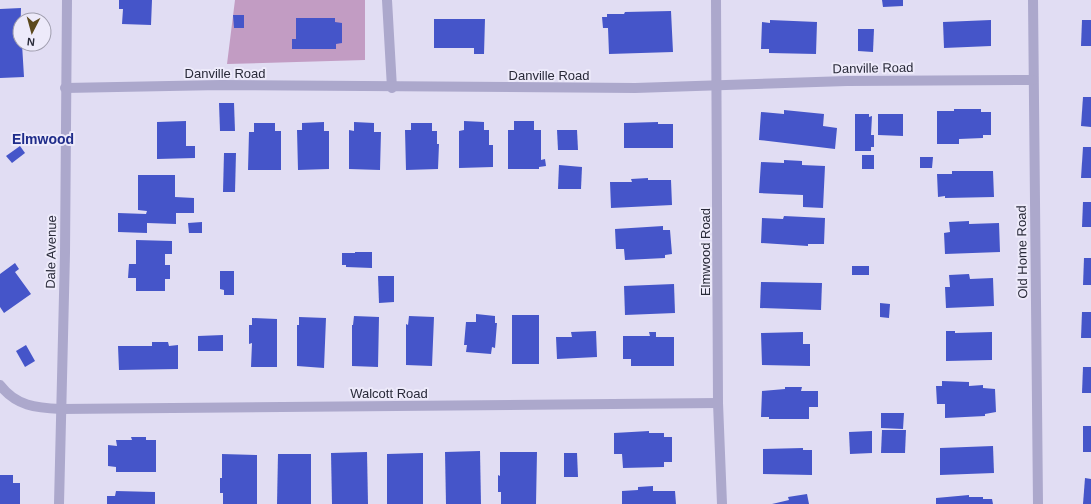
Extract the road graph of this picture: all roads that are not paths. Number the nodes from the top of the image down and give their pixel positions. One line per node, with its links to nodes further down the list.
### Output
1 (67, 0): 7 (street, Dale Avenue)
2 (387, 0): 8 (street)
3 (716, 0): 6 (street, Elmwood Road)
4 (1033, 0): 5 (street, Old Home Road)
5 (1033, 80): 6 (street, Danville Road); 14 (street, Old Home Road)
6 (717, 85): 8 (street, Danville Road); 10 (street, Elmwood Road)
7 (65, 88): 8 (street, Danville Road); 11 (street, Dale Avenue)
8 (392, 88)
9 (0, 385): 11 (street, Walcott Road)
10 (718, 403): 11 (street, Walcott Road); 13 (street, Elmwood Road)
11 (61, 409): 12 (street, Dale Avenue)
12 (59, 504)
13 (722, 504)
14 (1038, 504)

